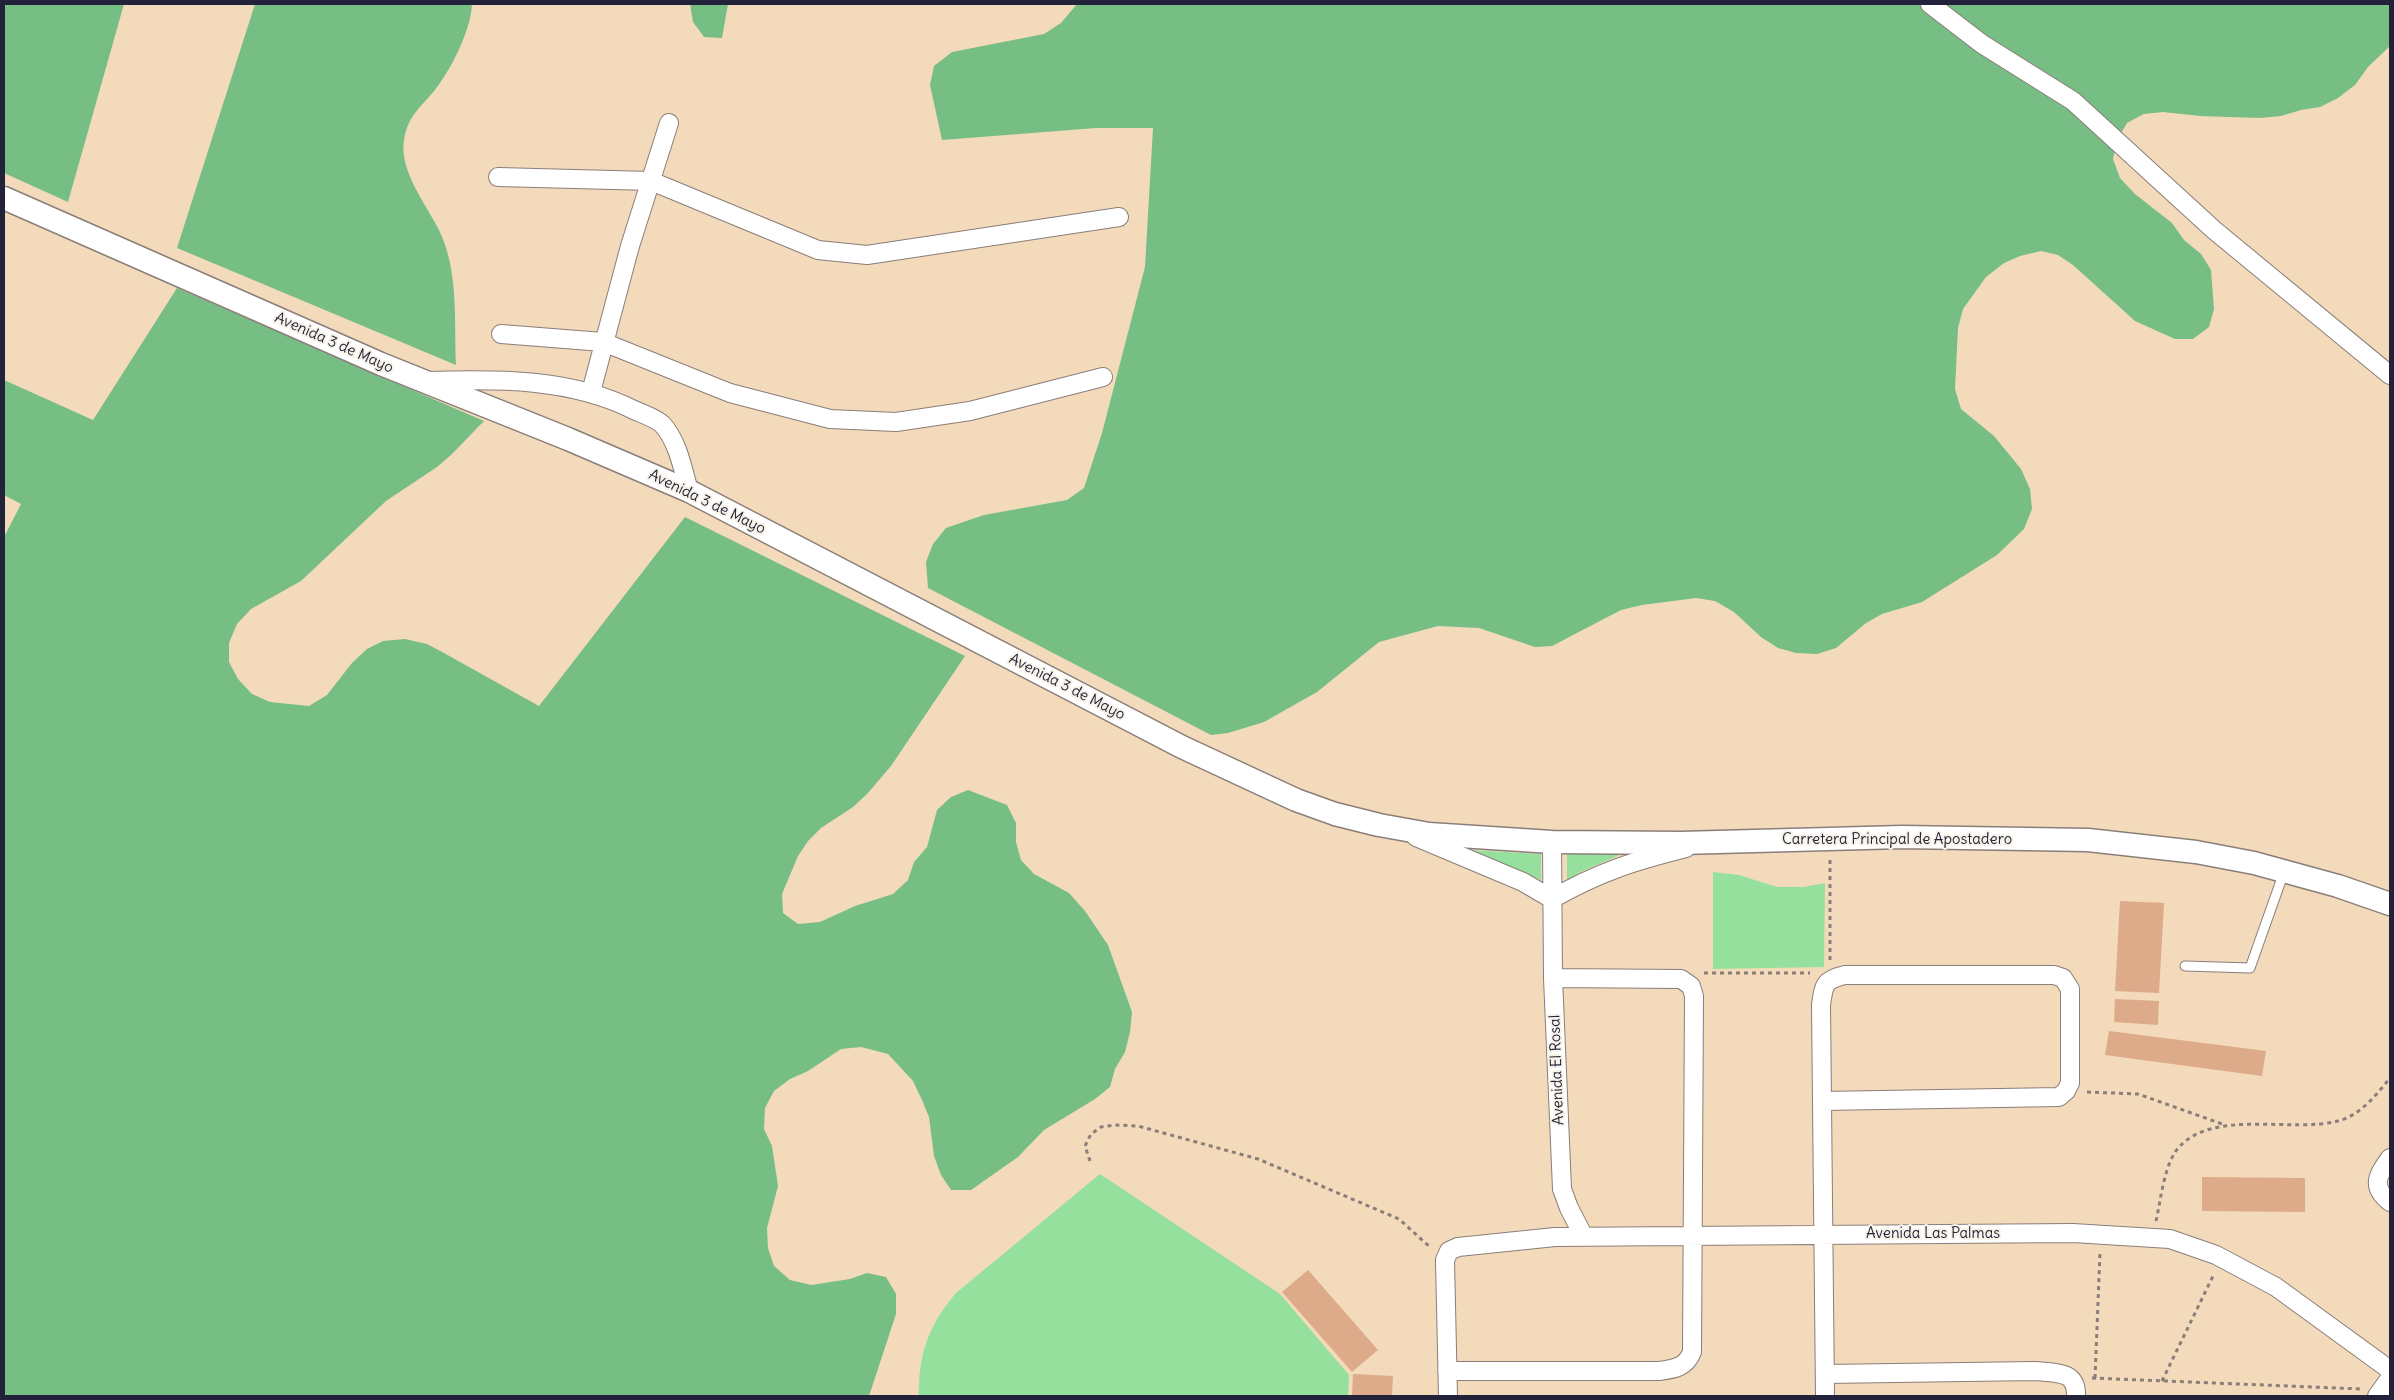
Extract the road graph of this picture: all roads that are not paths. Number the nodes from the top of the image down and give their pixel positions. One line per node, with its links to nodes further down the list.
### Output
1 (1930, 4): 9 (street)
2 (669, 123): 4 (street)
3 (498, 177): 4 (street)
4 (651, 181): 6 (street); 8 (street)
5 (4, 198): 11 (street, Avenida 3 de Mayo)
6 (1119, 217)
7 (501, 334): 8 (street)
8 (603, 342): 10 (street); 12 (street)
9 (2390, 375)
10 (1103, 377)
11 (423, 381): 12 (street); 13 (street, Avenida 3 de Mayo)
12 (591, 392): 13 (street)
13 (689, 491): 14 (street, Avenida 3 de Mayo)
14 (1397, 829): 15 (street, Carretera Principal de Apostadero); 18 (street)
15 (1552, 842): 16 (street, Carretera Principal de Apostadero); 18 (street, Avenida El Rosal)
16 (1709, 843): 17 (street, Carretera Principal de Apostadero); 18 (street)
17 (2284, 871): 19 (street, Carretera Principal de Apostadero); 20 (lane)
18 (1552, 899): 21 (street, Avenida El Rosal)
19 (2390, 904)
20 (2185, 966)
21 (1553, 978): 26 (street, Avenida El Rosal); 27 (street)
22 (1822, 1101): 22 (street); 25 (street)
23 (2390, 1158): 24 (street)
24 (2390, 1202)
25 (1824, 1235): 27 (street, Avenida Las Palmas); 29 (street, Avenida Las Palmas); 30 (street)
26 (1584, 1236): 27 (street, Avenida Las Palmas); 28 (street, Avenida Las Palmas)
27 (1691, 1236): 28 (street)
28 (1447, 1370): 31 (street)
29 (2390, 1370)
30 (1824, 1374): 32 (street); 33 (street)
31 (1448, 1396)
32 (1825, 1396)
33 (2076, 1396)

